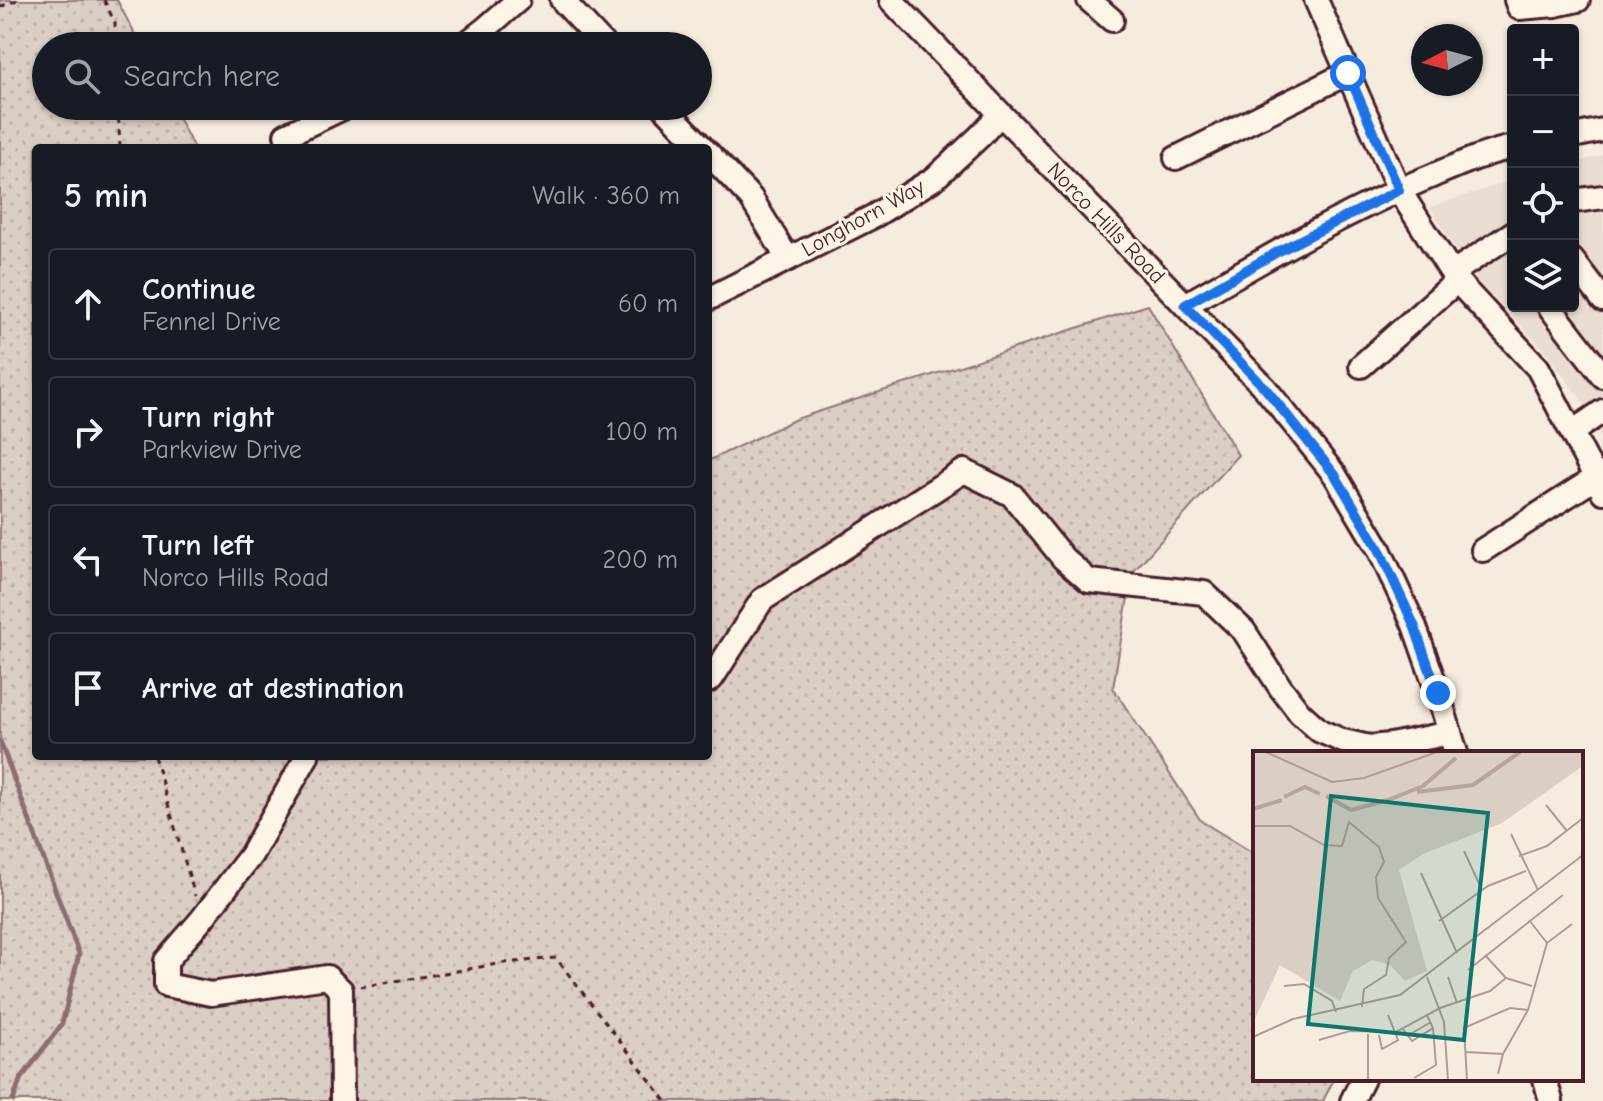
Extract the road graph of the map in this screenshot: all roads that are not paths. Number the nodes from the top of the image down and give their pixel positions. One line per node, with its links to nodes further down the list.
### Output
1 (518, 0): 9 (street)
2 (562, 0): 10 (street)
3 (891, 0): 12 (street, Norco Hills Road)
4 (1089, 0): 8 (street)
5 (1316, 0): 11 (street)
6 (1578, 0): 7 (street)
7 (1517, 4)
8 (1112, 20)
9 (481, 32)
10 (592, 32)
11 (1348, 73): 21 (street); 22 (street)
12 (1000, 114): 26 (street, Longhorn Way); 31 (street, Norco Hills Road)
13 (318, 120): 16 (street)
14 (676, 120): 18 (street)
15 (1603, 130): 17 (street)
16 (286, 135)
17 (1579, 135)
18 (699, 144)
19 (1507, 148): 22 (street)
20 (712, 157): 26 (street)
21 (1176, 158)
22 (1399, 190): 28 (street); 31 (street)
23 (1603, 197): 24 (street)
24 (1579, 200)
25 (1507, 246): 28 (street)
26 (788, 259): 29 (street, Longhorn Way)
27 (1579, 269): 30 (street)
28 (1454, 277): 33 (street); 36 (street)
29 (712, 297)
30 (1603, 300)
31 (1185, 305): 40 (street, Norco Hills Road)
32 (1554, 312): 34 (street)
33 (1361, 366)
34 (1603, 376)
35 (1603, 411): 36 (street)
36 (1572, 432): 37 (street)
37 (1601, 481): 38 (street)
38 (1483, 550)
39 (712, 678): 40 (street)
40 (1453, 743)
41 (305, 760): 44 (street)
42 (1362, 1081): 45 (street)
43 (1546, 1081): 46 (street)
44 (342, 1101)
45 (1352, 1101)
46 (1551, 1101)

